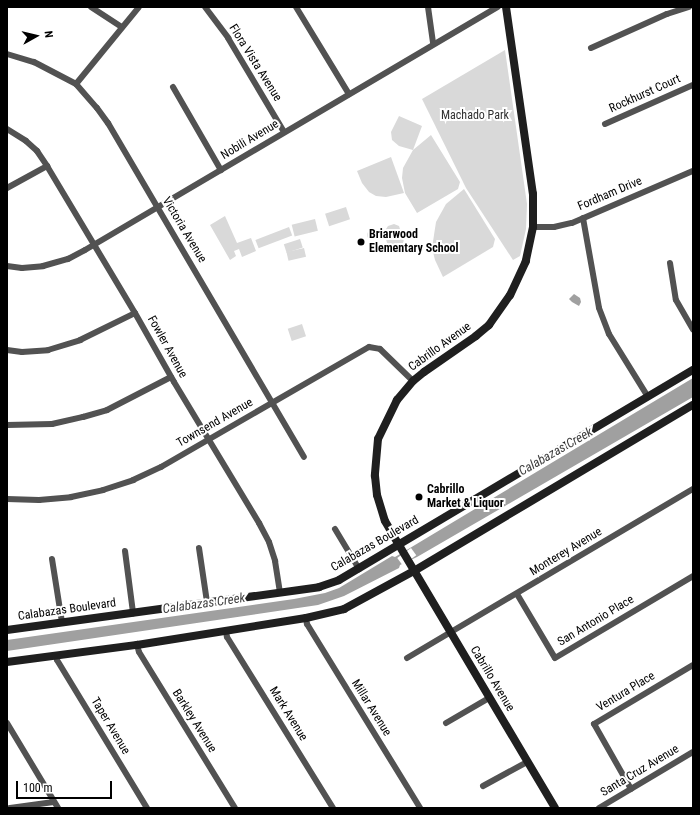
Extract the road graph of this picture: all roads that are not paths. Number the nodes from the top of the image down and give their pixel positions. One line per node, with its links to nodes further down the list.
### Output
1 (91, 7): 9 (street)
2 (140, 7): 9 (street)
3 (205, 7): 19 (street, Flora Vista Avenue)
4 (296, 7): 16 (street)
5 (428, 7): 10 (street)
6 (498, 7): 10 (street, Nobili Avenue)
7 (506, 7): 26 (street, Cabrillo Avenue)
8 (689, 7): 11 (street)
9 (122, 27): 13 (street)
10 (433, 44): 16 (street, Nobili Avenue)
11 (591, 48)
12 (7, 54): 13 (street, Victoria Avenue)
13 (76, 84): 24 (street, Victoria Avenue)
14 (693, 85): 17 (street, Rockhurst Court)
15 (173, 88): 21 (street)
16 (349, 94): 19 (street, Nobili Avenue)
17 (606, 124)
18 (7, 130): 20 (street, Fowler Avenue)
19 (284, 132): 21 (street, Nobili Avenue)
20 (47, 166): 23 (street); 27 (street, Fowler Avenue)
21 (221, 170): 24 (street, Nobili Avenue)
22 (693, 171): 25 (street, Fordham Drive)
23 (7, 188)
24 (157, 208): 27 (street, Nobili Avenue); 37 (street, Victoria Avenue)
25 (583, 218): 26 (street, Fordham Drive); 36 (street)
26 (533, 227): 35 (street, Cabrillo Avenue)
27 (94, 245): 29 (street, Nobili Avenue); 30 (street, Fowler Avenue)
28 (670, 263): 31 (street)
29 (7, 266)
30 (135, 313): 32 (street); 34 (street, Fowler Avenue)
31 (693, 329)
32 (7, 350)
33 (693, 370): 36 (street, Calabazas Boulevard)
34 (171, 377): 39 (street); 40 (street, Fowler Avenue)
35 (413, 380): 37 (street, Townsend Avenue); 45 (street, Cabrillo Avenue)
36 (648, 397): 45 (street, Calabazas Boulevard)
37 (272, 402): 40 (street, Townsend Avenue); 41 (street, Victoria Avenue)
38 (693, 405): 50 (street)
39 (7, 425)
40 (209, 440): 43 (street, Townsend Avenue); 52 (street, Fowler Avenue)
41 (304, 457)
42 (693, 489): 53 (street, Monterey Avenue)
43 (7, 499)
44 (335, 529): 49 (street)
45 (399, 545): 49 (street, Calabazas Boulevard); 50 (street, Cabrillo Avenue)
46 (198, 548): 54 (street)
47 (125, 551): 55 (street)
48 (52, 559): 57 (street)
49 (359, 569): 52 (street, Calabazas Boulevard)
50 (414, 571): 56 (street); 60 (street, Cabrillo Avenue)
51 (693, 576): 53 (street, San Antonio Place)
52 (280, 593): 54 (street, Calabazas Boulevard)
53 (517, 594): 60 (street, Monterey Avenue)
54 (207, 602): 55 (street, Calabazas Boulevard)
55 (133, 614): 57 (street, Calabazas Boulevard)
56 (306, 618): 59 (street); 80 (street, Millar Avenue)
57 (62, 622): 58 (street, Calabazas Boulevard)
58 (7, 630)
59 (226, 631): 61 (street); 79 (street, Mark Avenue)
60 (451, 633): 63 (street, Monterey Avenue); 66 (street, Cabrillo Avenue)
61 (137, 645): 62 (street); 78 (street, Barkley Avenue)
62 (56, 656): 64 (street); 77 (street, Taper Avenue)
63 (407, 658)
64 (7, 662)
65 (693, 665): 73 (street, Ventura Place)
66 (489, 698): 68 (street); 71 (street, Cabrillo Avenue)
67 (7, 723): 69 (street)
68 (446, 723)
69 (10, 733): 74 (street)
70 (693, 752): 73 (street, Santa Cruz Avenue)
71 (527, 762): 72 (street); 81 (street, Cabrillo Avenue)
72 (483, 786)
73 (631, 789): 82 (street, Santa Cruz Avenue)
74 (54, 802): 75 (street); 76 (street)
75 (10, 808)
76 (58, 808)
77 (147, 808)
78 (235, 808)
79 (333, 808)
80 (420, 808)
81 (555, 808)
82 (599, 808)

